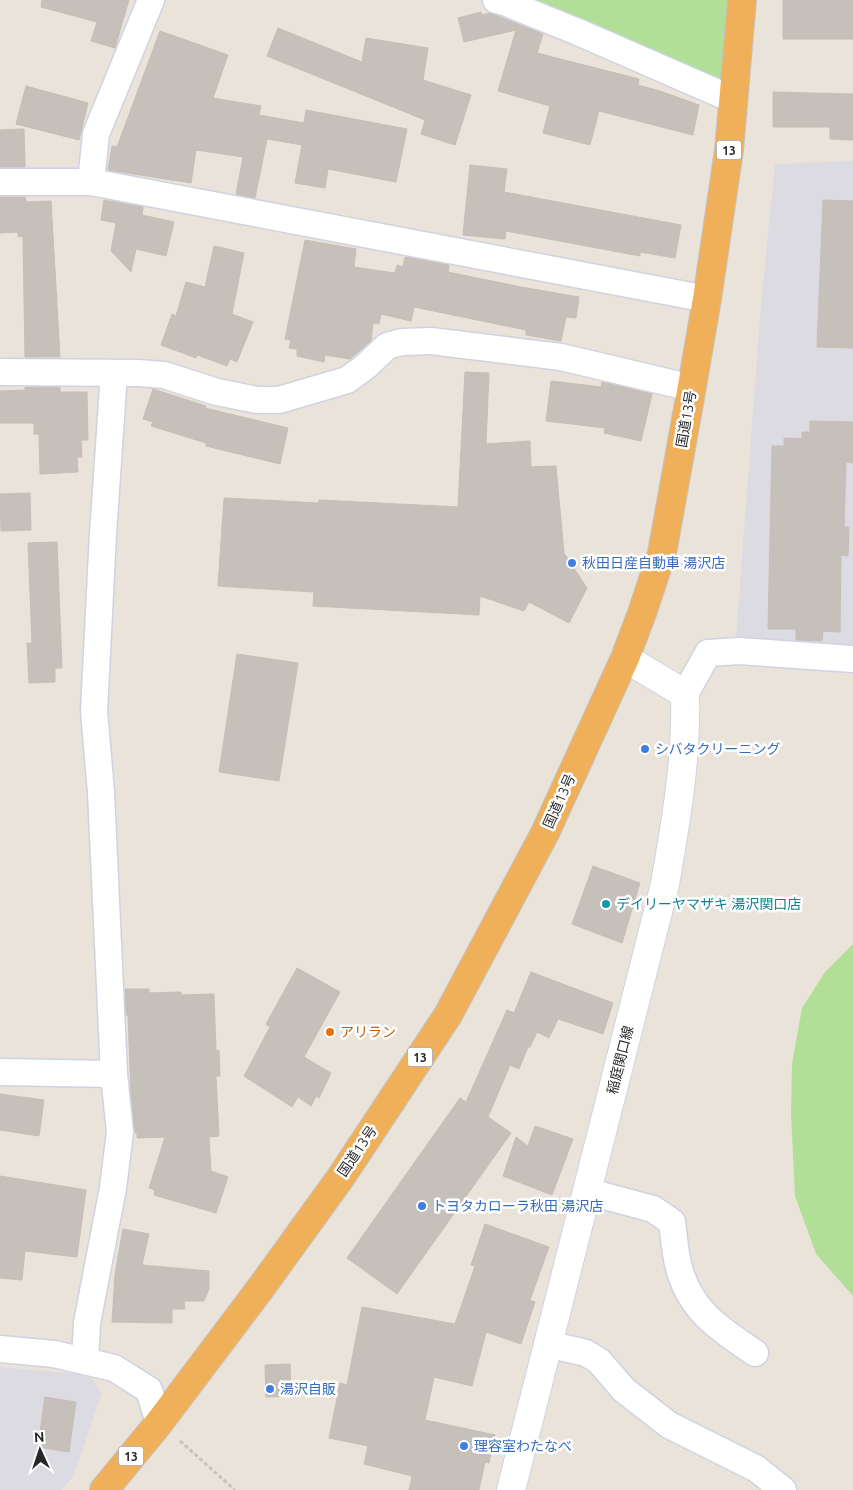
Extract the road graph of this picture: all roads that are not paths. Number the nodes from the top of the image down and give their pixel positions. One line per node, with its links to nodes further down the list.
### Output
1 (151, 0): 6 (street)
2 (496, 0): 4 (street)
3 (742, 0): 4 (highway, 国道13号 / 13)
4 (734, 100): 7 (highway, 国道13号 / 13)
5 (0, 182): 6 (street)
6 (90, 182): 7 (street)
7 (707, 299): 10 (highway, 国道13号 / 13)
8 (0, 372): 9 (street)
9 (114, 373): 10 (street); 15 (street)
10 (692, 388): 11 (highway, 国道13号 / 13)
11 (625, 658): 13 (main road); 21 (highway, 国道13号 / 13)
12 (853, 659): 13 (street)
13 (685, 694): 16 (main road, 稲庭関口線)
14 (0, 1072): 15 (street)
15 (114, 1074): 20 (street)
16 (586, 1191): 17 (main road, 稲庭関口線); 19 (street)
17 (547, 1344): 23 (main road, 稲庭関口線); 24 (street)
18 (0, 1349): 20 (street)
19 (755, 1353)
20 (85, 1361): 21 (street)
21 (159, 1423): 22 (highway, 国道13号 / 13)
22 (104, 1490)
23 (511, 1490)
24 (783, 1490)

